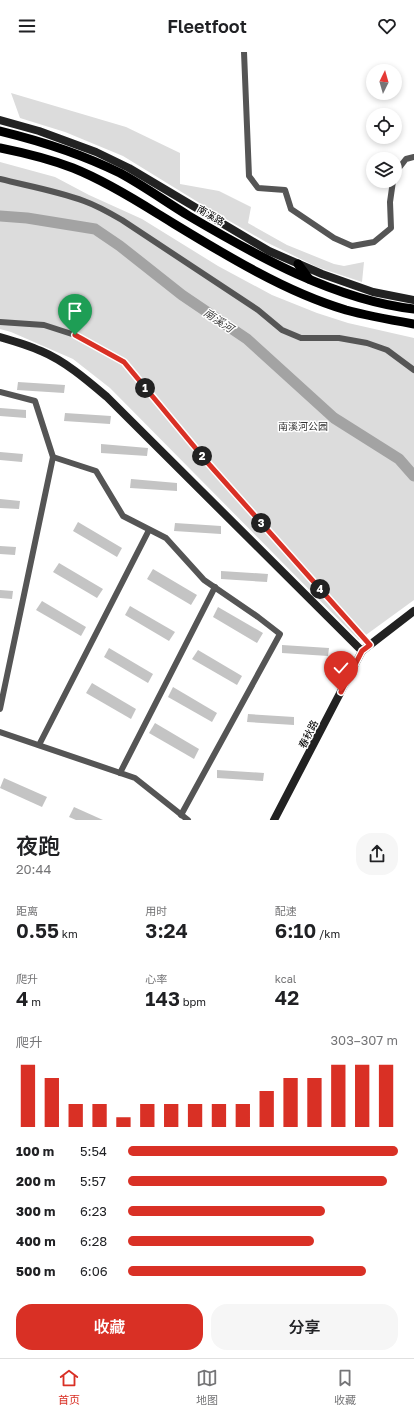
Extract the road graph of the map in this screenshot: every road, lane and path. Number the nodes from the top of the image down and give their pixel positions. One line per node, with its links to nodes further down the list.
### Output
1 (244, 52): 8 (street)
2 (0, 120): 9 (street)
3 (0, 131): 10 (main road, 南溪路)
4 (0, 148): 14 (main road)
5 (414, 157): 6 (street)
6 (402, 164)
7 (0, 180): 16 (street)
8 (392, 188)
9 (298, 264): 10 (main road); 11 (street)
10 (310, 280): 12 (main road, 南溪路)
11 (414, 300)
12 (414, 309)
13 (0, 322): 22 (street)
14 (414, 324)
15 (0, 337): 23 (street)
16 (414, 370)
17 (0, 392): 18 (street)
18 (53, 456): 19 (street); 24 (street)
19 (149, 530): 20 (street); 26 (street)
20 (215, 588): 27 (street); 28 (street)
21 (414, 611): 22 (street, 春秋路)
22 (370, 645): 23 (street, 春秋路)
23 (362, 651): 30 (street, 春秋路)
24 (0, 709)
25 (0, 732): 26 (street)
26 (39, 745): 27 (street)
27 (120, 773): 28 (street)
28 (182, 815): 29 (street)
29 (188, 820)
30 (274, 820)

